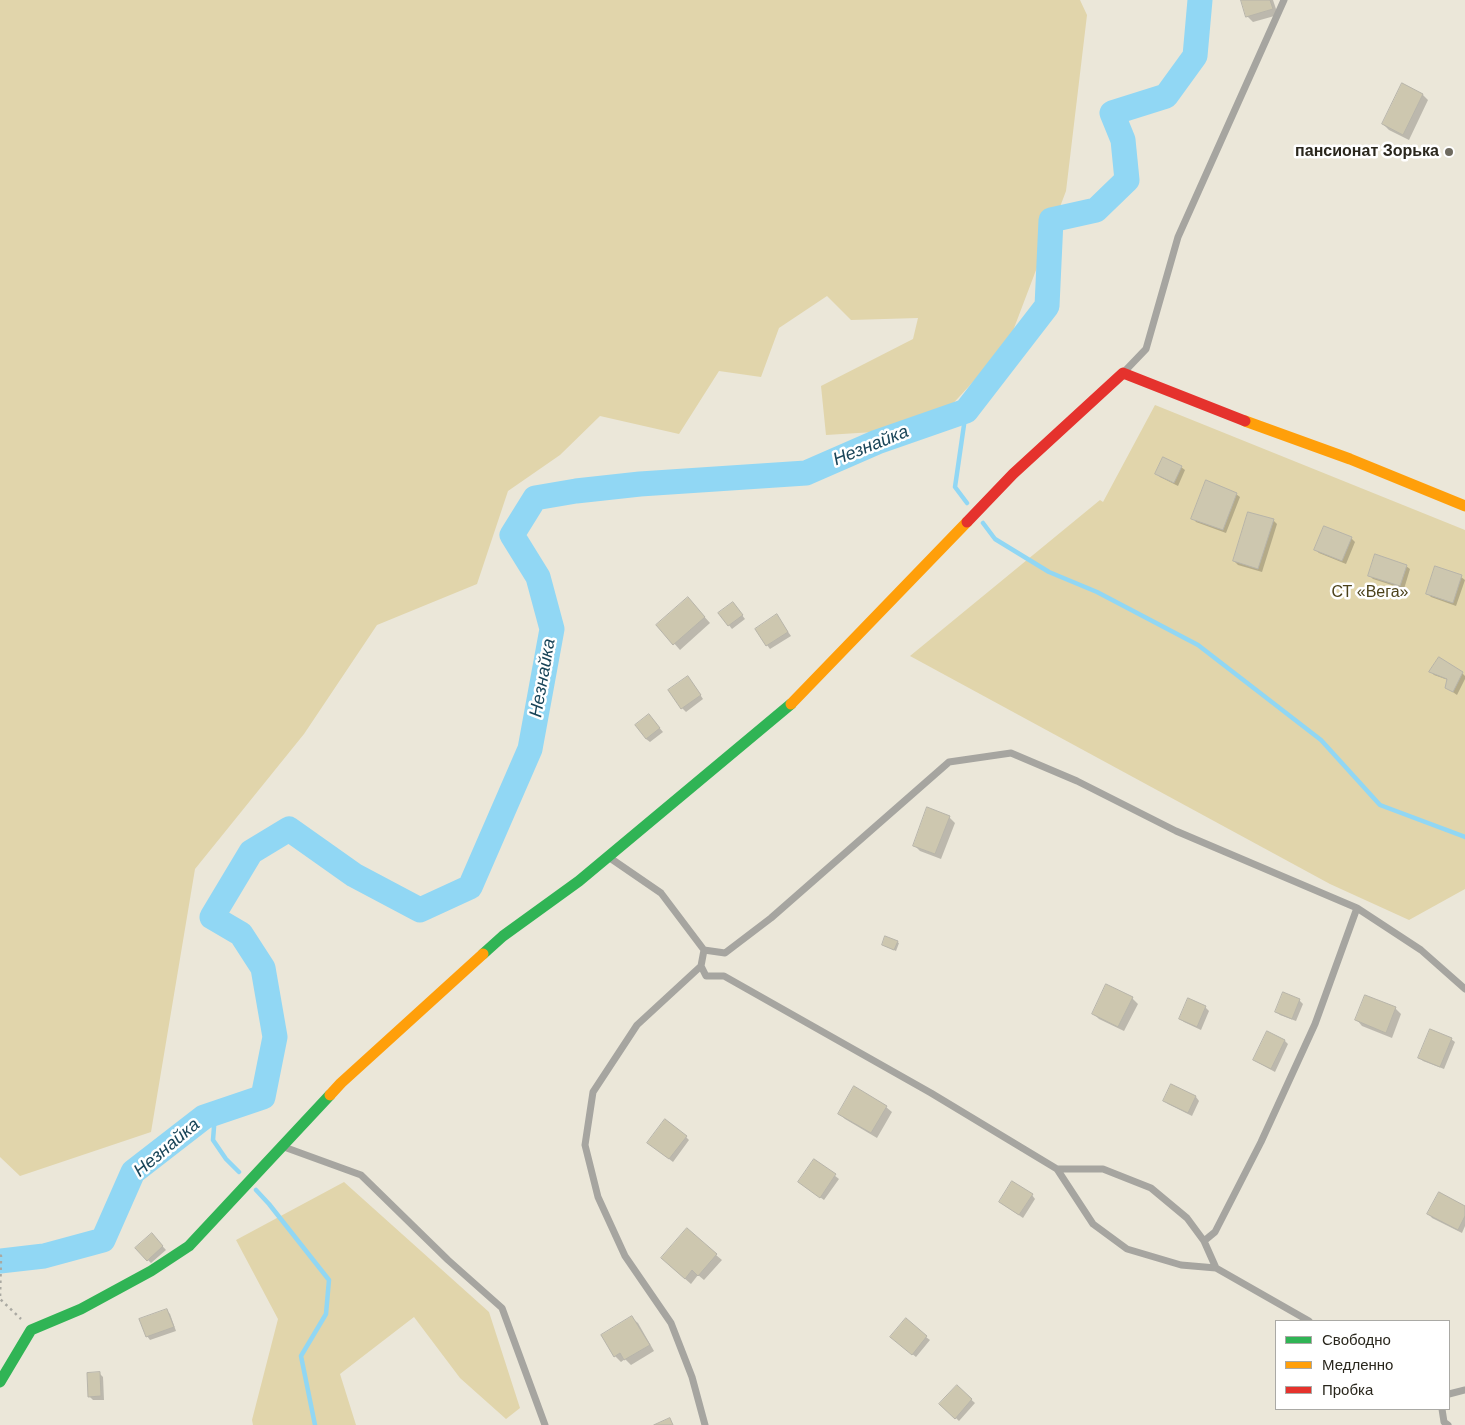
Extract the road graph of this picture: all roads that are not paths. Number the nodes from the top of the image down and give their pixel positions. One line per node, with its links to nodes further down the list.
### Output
1 (1284, 0): 2 (lane)
2 (1123, 373): 3 (street); 4 (street)
3 (1465, 506)
4 (608, 856): 6 (lane); 9 (street)
5 (1357, 908): 6 (lane); 8 (lane); 11 (lane)
6 (704, 950): 7 (lane)
7 (701, 966): 10 (lane); 19 (lane)
8 (1465, 989)
9 (282, 1146): 14 (street); 18 (lane)
10 (1057, 1169): 11 (lane); 12 (lane)
11 (1204, 1241): 12 (lane)
12 (1216, 1268): 13 (lane)
13 (1307, 1320)
14 (0, 1382)
15 (1465, 1390): 16 (lane)
16 (1450, 1394)
17 (1442, 1410): 20 (lane)
18 (543, 1425)
19 (705, 1425)
20 (1448, 1425)

